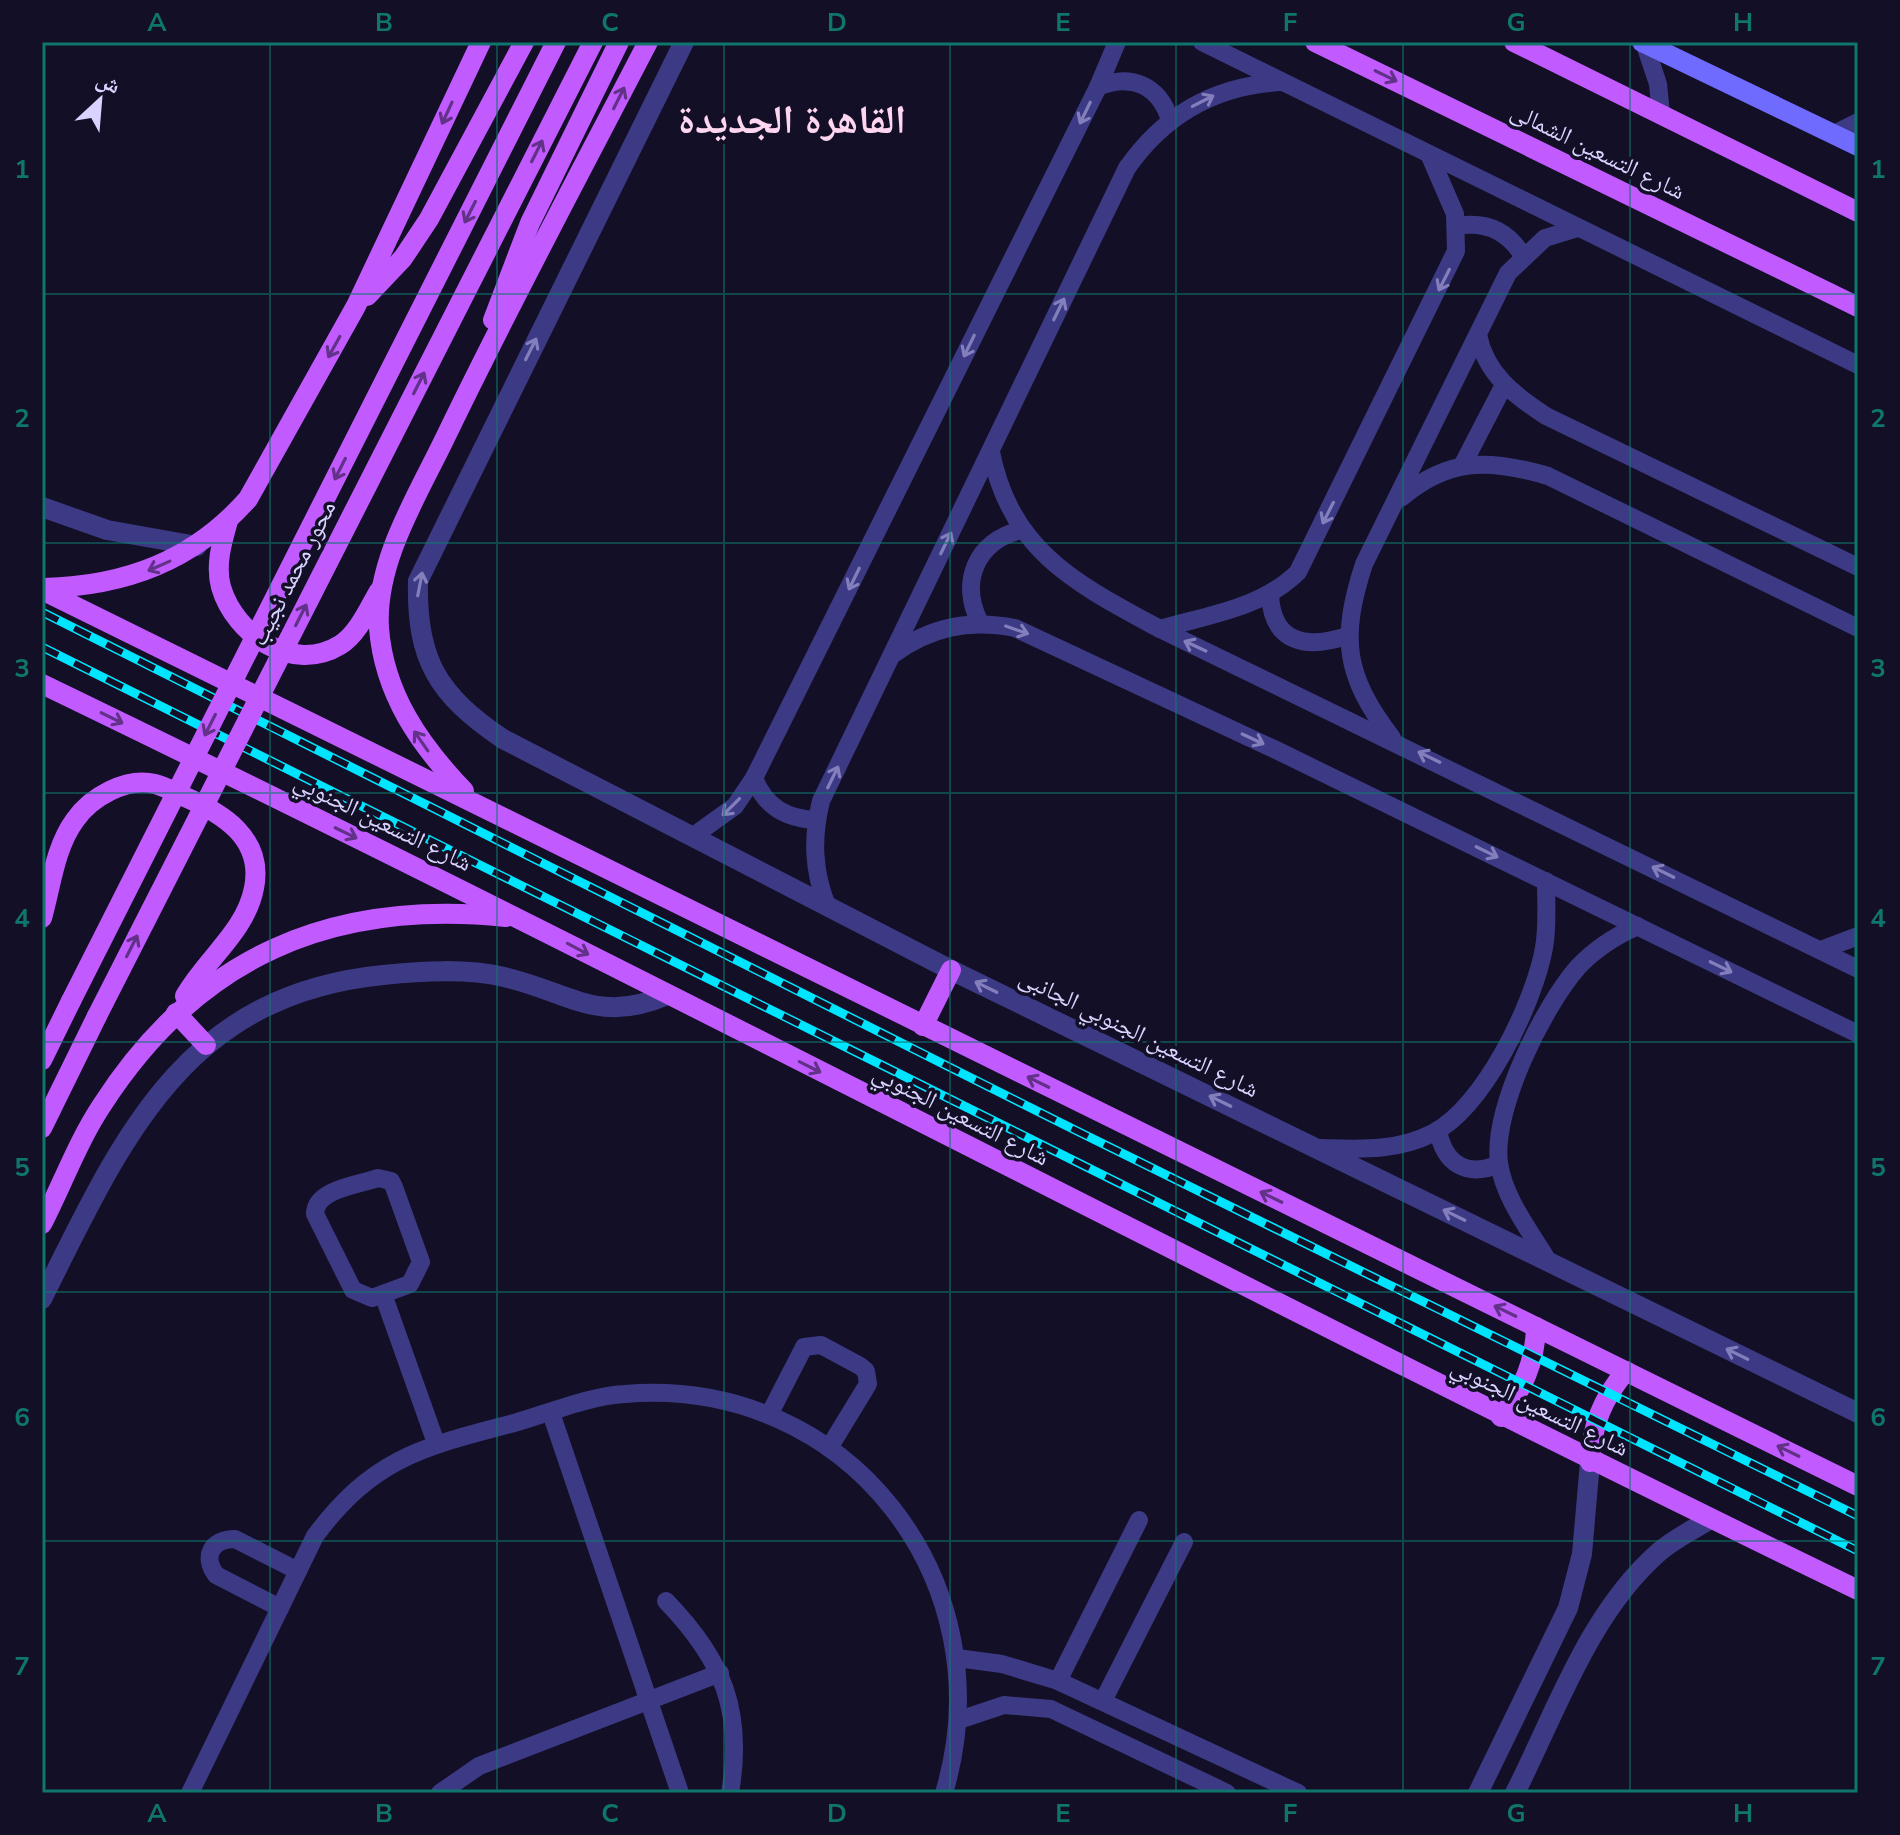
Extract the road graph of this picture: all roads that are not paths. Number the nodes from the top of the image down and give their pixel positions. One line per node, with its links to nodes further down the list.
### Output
1 (481, 42): 25 (main road, one-way to 25)
2 (524, 42): 25 (main road)
3 (556, 42): 67 (main road, محور محمد نجيب, one-way to 67, bridge)
4 (593, 42): 68 (main road, محور محمد نجيب, one-way to 4, bridge)
5 (619, 42): 29 (main road)
6 (648, 42): 29 (main road, one-way to 6)
7 (684, 42): 52 (street, شارع التسعين الجنوبي الجانبى, one-way to 7)
8 (1117, 42): 14 (street)
9 (1202, 42): 13 (street)
10 (1315, 42): 26 (main road, شارع التسعين الشمالى, one-way to 26)
11 (1514, 42): 15 (main road)
12 (1644, 42): 15 (street); 18 (main road)
13 (1282, 82): 16 (street, one-way to 13); 20 (street)
14 (1098, 87): 16 (street); 49 (street, one-way to 49)
15 (1661, 114): 21 (main road)
16 (1170, 120): 31 (street, one-way to 16)
17 (1858, 122): 18 (street)
18 (1834, 134): 19 (main road)
19 (1858, 146)
20 (1429, 154): 22 (street); 23 (street)
21 (1858, 212)
22 (1457, 226): 24 (street); 41 (street, one-way to 41)
23 (1578, 228): 24 (street); 28 (street)
24 (1523, 256): 27 (street)
25 (356, 306): 35 (main road, one-way to 35)
26 (1858, 307)
27 (1478, 335): 30 (street); 33 (street)
28 (1858, 365)
29 (479, 367): 39 (main road)
30 (1504, 385): 32 (street); 38 (street)
31 (991, 452): 36 (street); 46 (street, one-way to 31)
32 (1462, 466): 33 (street); 43 (street)
33 (1393, 506): 45 (street)
34 (42, 507): 37 (street)
35 (228, 521): 37 (main road); 39 (main road)
36 (1021, 530): 42 (street); 44 (street)
37 (197, 546): 40 (main road, one-way to 40)
38 (1858, 567)
39 (382, 587): 50 (main road, one-way to 39)
40 (42, 589): 50 (main road)
41 (1270, 594): 44 (street); 45 (street)
42 (980, 623): 46 (street); 53 (street, one-way to 53)
43 (1858, 628)
44 (1160, 629): 48 (street, one-way to 44)
45 (1347, 636): 48 (street)
46 (892, 655): 51 (street, one-way to 46)
47 (42, 684): 56 (main road, شارع التسعين الجنوبي, one-way to 56)
48 (1394, 740): 59 (street, one-way to 48)
49 (754, 778): 51 (street); 52 (street, one-way to 52)
50 (472, 800): 64 (main road)
51 (817, 820): 54 (street)
52 (692, 837): 54 (street, شارع التسعين الجنوبي الجانبى)
53 (1546, 881): 57 (street); 69 (street)
54 (827, 906): 61 (street, شارع التسعين الجنوبي الجانبى)
55 (42, 918): 63 (main road)
56 (519, 918): 62 (main road, شارع التسعين الجنوبي, one-way to 62); 63 (main road)
57 (1638, 926): 65 (street, one-way to 65); 71 (street)
58 (1858, 936): 59 (street)
59 (1821, 950): 60 (street)
60 (1858, 969)
61 (951, 970): 64 (main road); 70 (street, شارع التسعين الجنوبي الجانبى, one-way to 61)
62 (667, 995): 66 (street); 81 (main road, شارع التسعين الجنوبي, one-way to 81)
63 (176, 1013): 66 (main road); 72 (main road)
64 (923, 1026): 76 (main road, one-way to 64)
65 (1858, 1034)
66 (206, 1045): 75 (street)
67 (42, 1060)
68 (42, 1128)
69 (1438, 1130): 70 (street); 71 (street)
70 (1317, 1148): 73 (street, شارع التسعين الجنوبي الجانبى, one-way to 70)
71 (1499, 1164): 73 (street)
72 (42, 1224)
73 (1548, 1261): 79 (street, شارع التسعين الجنوبي الجانبى, one-way to 73)
74 (383, 1294): 74 (street); 82 (street)
75 (42, 1299)
76 (1536, 1327): 77 (main road); 81 (main road)
77 (1626, 1371): 84 (main road); 85 (main road, one-way to 77)
78 (551, 1413): 80 (street); 82 (street); 97 (street)
79 (1858, 1413)
80 (769, 1415): 83 (street); 83 (street)
81 (1501, 1417): 84 (main road, شارع التسعين الجنوبي)
82 (436, 1443): 89 (street)
83 (829, 1448): 93 (street)
84 (1590, 1462): 86 (main road, شارع التسعين الجنوبي); 108 (street)
85 (1858, 1486)
86 (1711, 1519): 90 (main road, شارع التسعين الجنوبي); 109 (street)
87 (1139, 1520): 95 (street)
88 (1184, 1542): 96 (street)
89 (298, 1571): 92 (street); 92 (street)
90 (1858, 1590)
91 (666, 1601): 94 (street)
92 (280, 1608): 101 (street)
93 (957, 1658): 95 (street); 98 (street)
94 (720, 1673): 97 (street); 104 (street)
95 (1058, 1681): 96 (street)
96 (1103, 1701): 99 (street)
97 (649, 1703): 102 (street); 103 (street)
98 (959, 1720): 100 (street); 105 (street)
99 (1180, 1738): 100 (street); 107 (street)
100 (1169, 1765): 106 (street)
101 (190, 1793)
102 (440, 1793)
103 (680, 1793)
104 (730, 1793)
105 (944, 1793)
106 (1227, 1793)
107 (1298, 1793)
108 (1478, 1793)
109 (1515, 1793)

